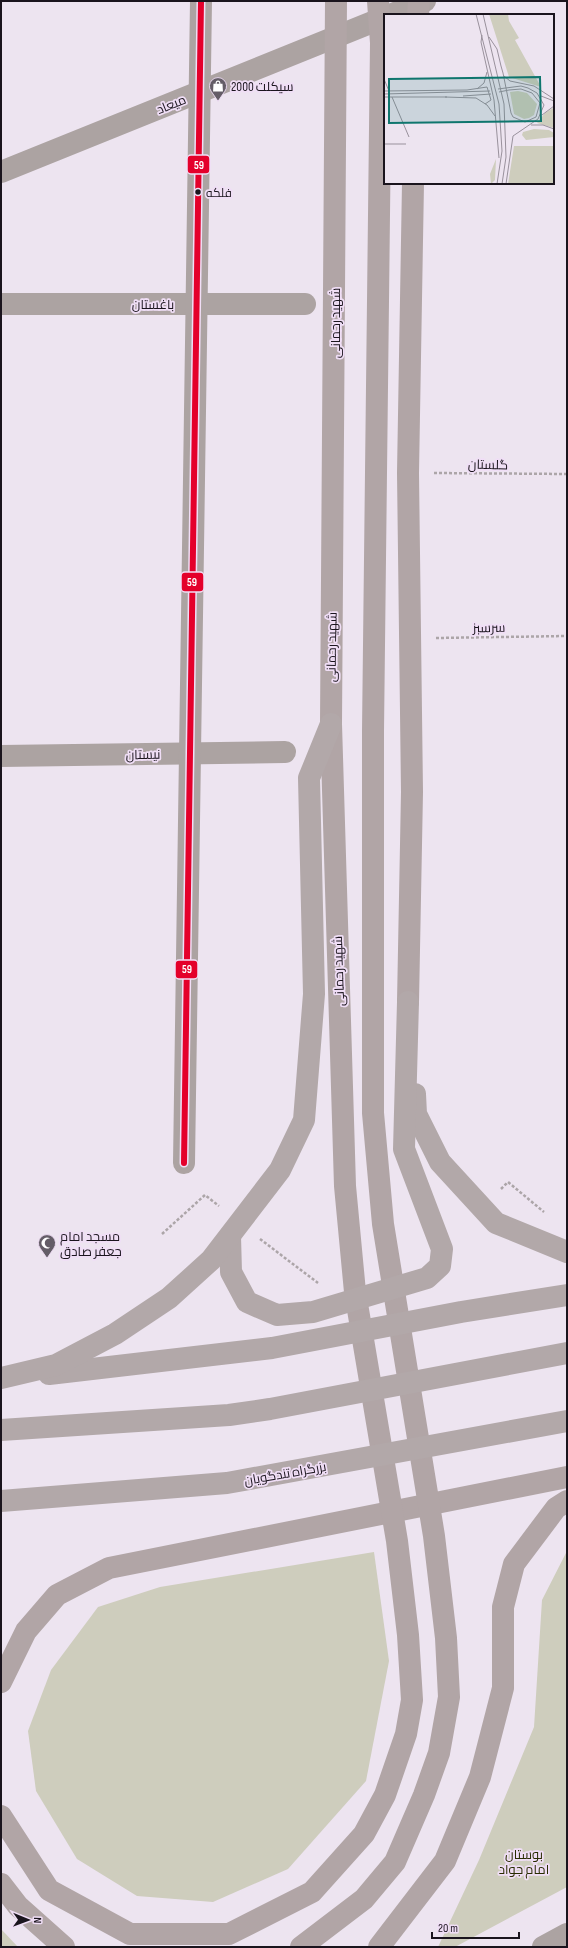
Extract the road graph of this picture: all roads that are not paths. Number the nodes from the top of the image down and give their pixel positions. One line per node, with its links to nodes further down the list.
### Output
1 (201, 1): 6 (street)
2 (336, 1): 5 (main road, شهید رحمانی)
3 (420, 5): 4 (street, میعاد)
4 (383, 13): 5 (street, میعاد); 31 (main road)
5 (336, 37): 6 (street, میعاد); 12 (main road, شهید رحمانی)
6 (199, 92): 7 (street, میعاد); 10 (street)
7 (1, 172)
8 (413, 184): 16 (main road)
9 (1, 304): 10 (street, باغستان)
10 (196, 304): 11 (street, باغستان); 14 (street)
11 (305, 304)
12 (331, 724): 18 (highway); 29 (main road, شهید رحمانی)
13 (286, 752): 14 (street, نیستان)
14 (189, 753): 15 (street, نیستان); 17 (street)
15 (1, 756)
16 (408, 1002): 18 (highway); 19 (highway)
17 (184, 1164)
18 (230, 1236): 22 (highway)
19 (567, 1252)
20 (567, 1295): 22 (highway)
21 (567, 1353): 24 (highway)
22 (1, 1379)
23 (567, 1421): 26 (highway, بزرگراه تندگویان)
24 (1, 1430)
25 (567, 1478): 28 (main road)
26 (1, 1501)
27 (567, 1501): 36 (main road)
28 (1, 1682)
29 (1, 1816)
30 (1, 1884): 33 (main road)
31 (370, 1892): 34 (main road); 35 (main road)
32 (567, 1934): 37 (street)
33 (59, 1943)
34 (301, 1947)
35 (329, 1947)
36 (379, 1947)
37 (543, 1947)

